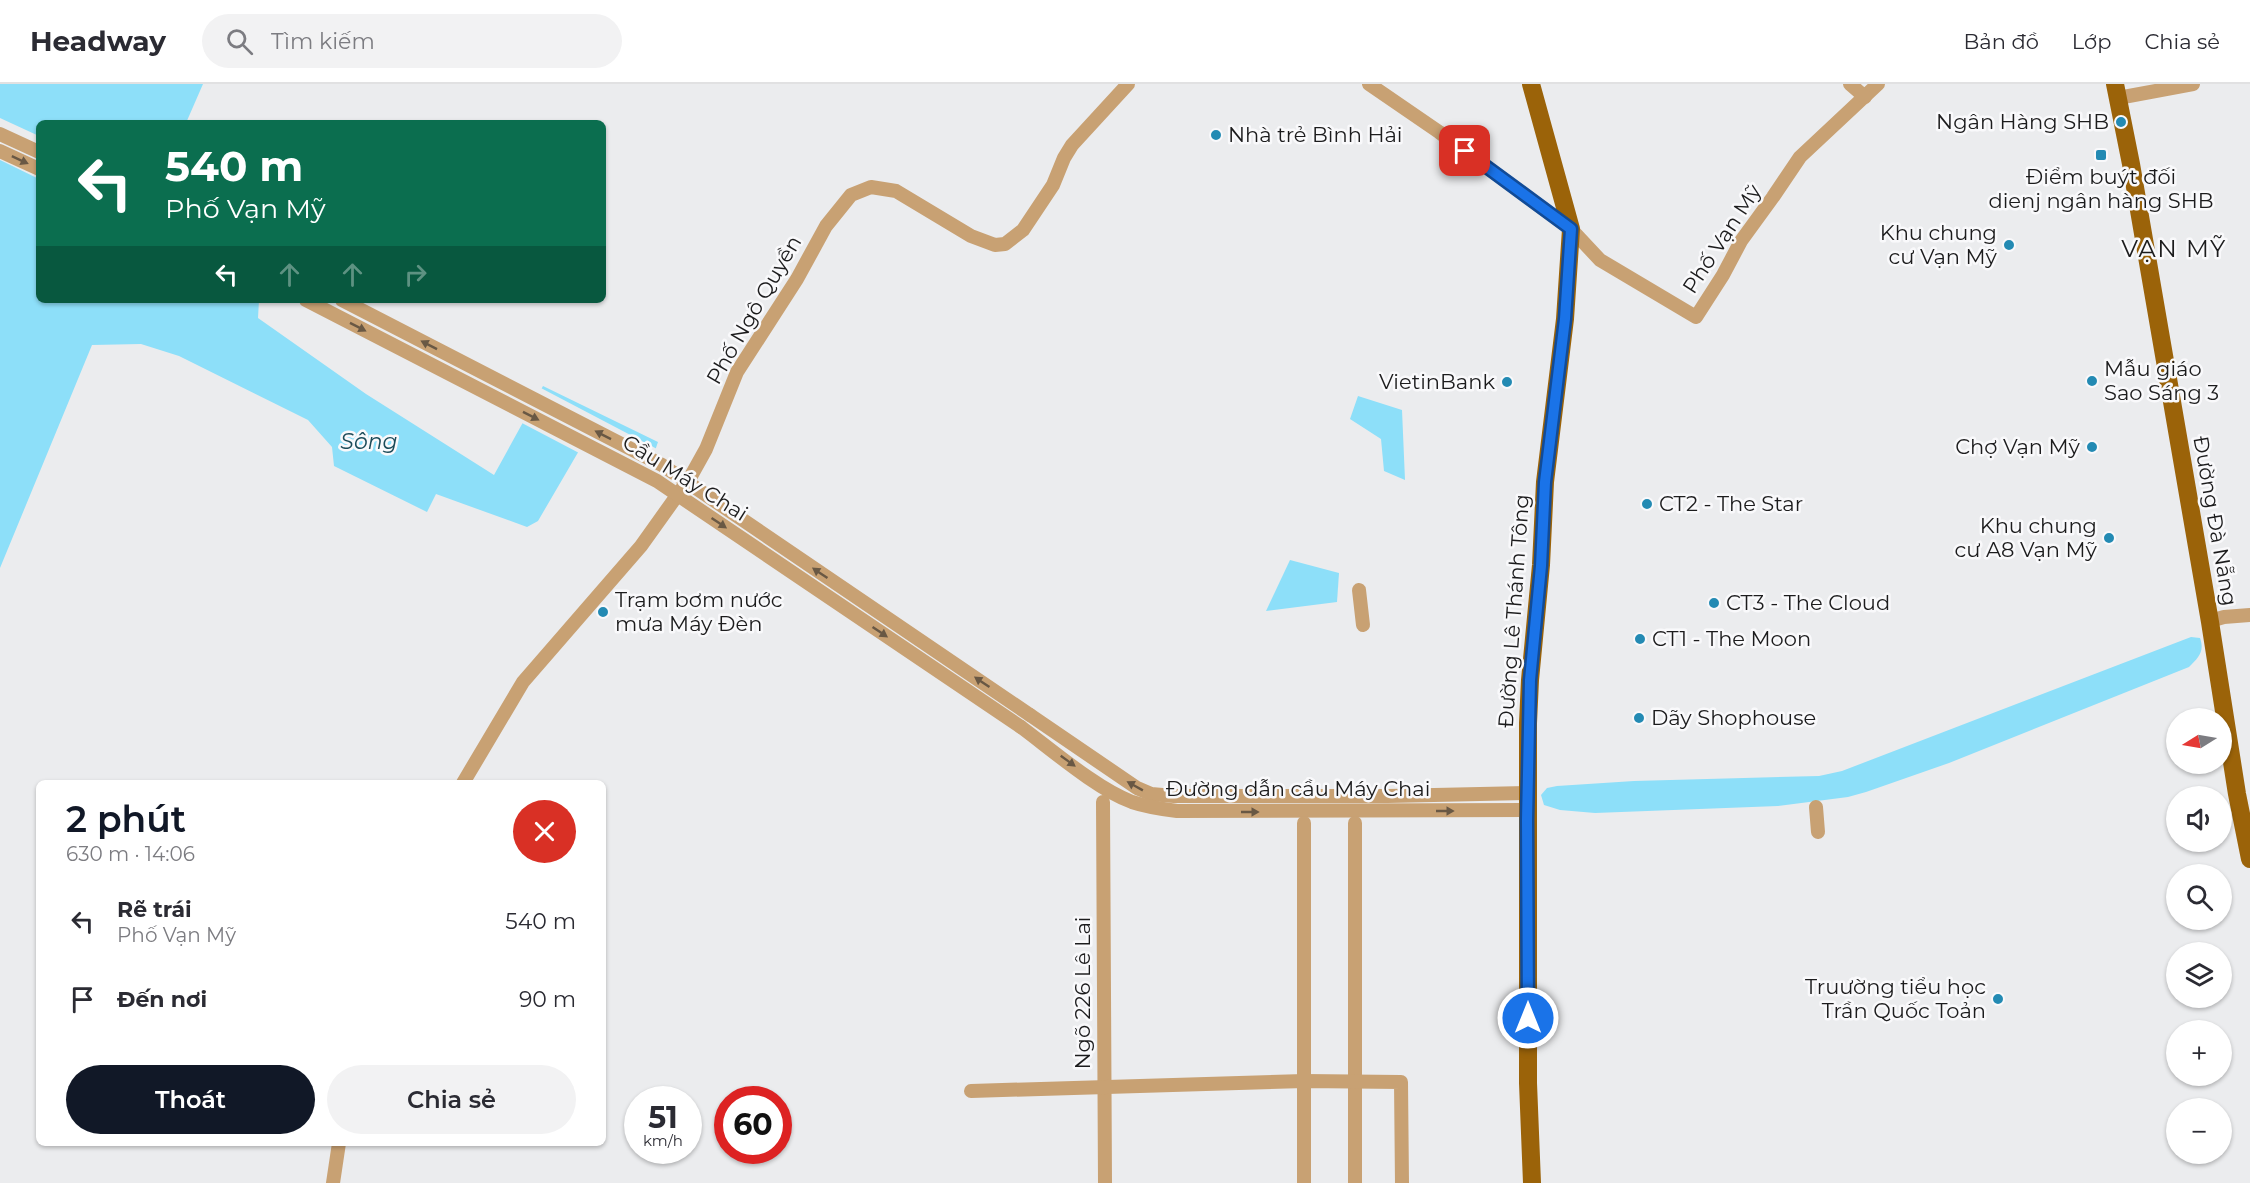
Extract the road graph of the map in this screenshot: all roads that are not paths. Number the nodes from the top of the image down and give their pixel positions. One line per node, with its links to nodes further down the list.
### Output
1 (1128, 84): 22 (street, Phố Ngô Quyền)
2 (1369, 84): 13 (street, Phố Vạn Mỹ)
3 (1531, 84): 13 (main road, Đường Lê Thánh Tông)
4 (1850, 84): 8 (street)
5 (1878, 84): 8 (street, Phố Vạn Mỹ)
6 (2193, 84): 7 (street)
7 (2116, 91): 18 (main road, Đường Đà Nẵng)
8 (1865, 97): 13 (street, Phố Vạn Mỹ)
9 (0, 134): 11 (street)
10 (0, 151): 12 (street, one-way to 12)
11 (36, 151)
12 (36, 168)
13 (1571, 229): 24 (main road, Đường Lê Thánh Tông)
14 (312, 303): 21 (street, Cầu Máy Chai, one-way to 21, bridge)
15 (348, 303): 20 (street, Cầu Máy Chai, one-way to 15, bridge)
16 (1359, 590): 19 (street)
17 (2250, 615): 18 (street)
18 (2210, 622): 29 (main road, Đường Đà Nẵng)
19 (1363, 625)
20 (1030, 715): 24 (street, Đường dẫn cầu Máy Chai, one-way to 20)
21 (1021, 727): 24 (street, Đường dẫn cầu Máy Chai, one-way to 24)
22 (465, 780)
23 (1103, 802): 32 (street, Ngõ 226 Lê Lai)
24 (1527, 802): 40 (main road, Đường Lê Thánh Tông)
25 (1816, 807): 28 (street)
26 (1304, 823): 30 (street)
27 (1355, 824): 31 (street)
28 (1818, 832)
29 (2250, 859)
30 (1304, 1081): 31 (street); 32 (street); 37 (street)
31 (1355, 1081): 38 (street); 39 (street)
32 (1105, 1088): 33 (street); 36 (street, Ngõ 226 Lê Lai)
33 (971, 1091)
34 (339, 1146): 35 (street)
35 (333, 1183)
36 (1105, 1183)
37 (1304, 1183)
38 (1355, 1183)
39 (1402, 1183)
40 (1532, 1183)

